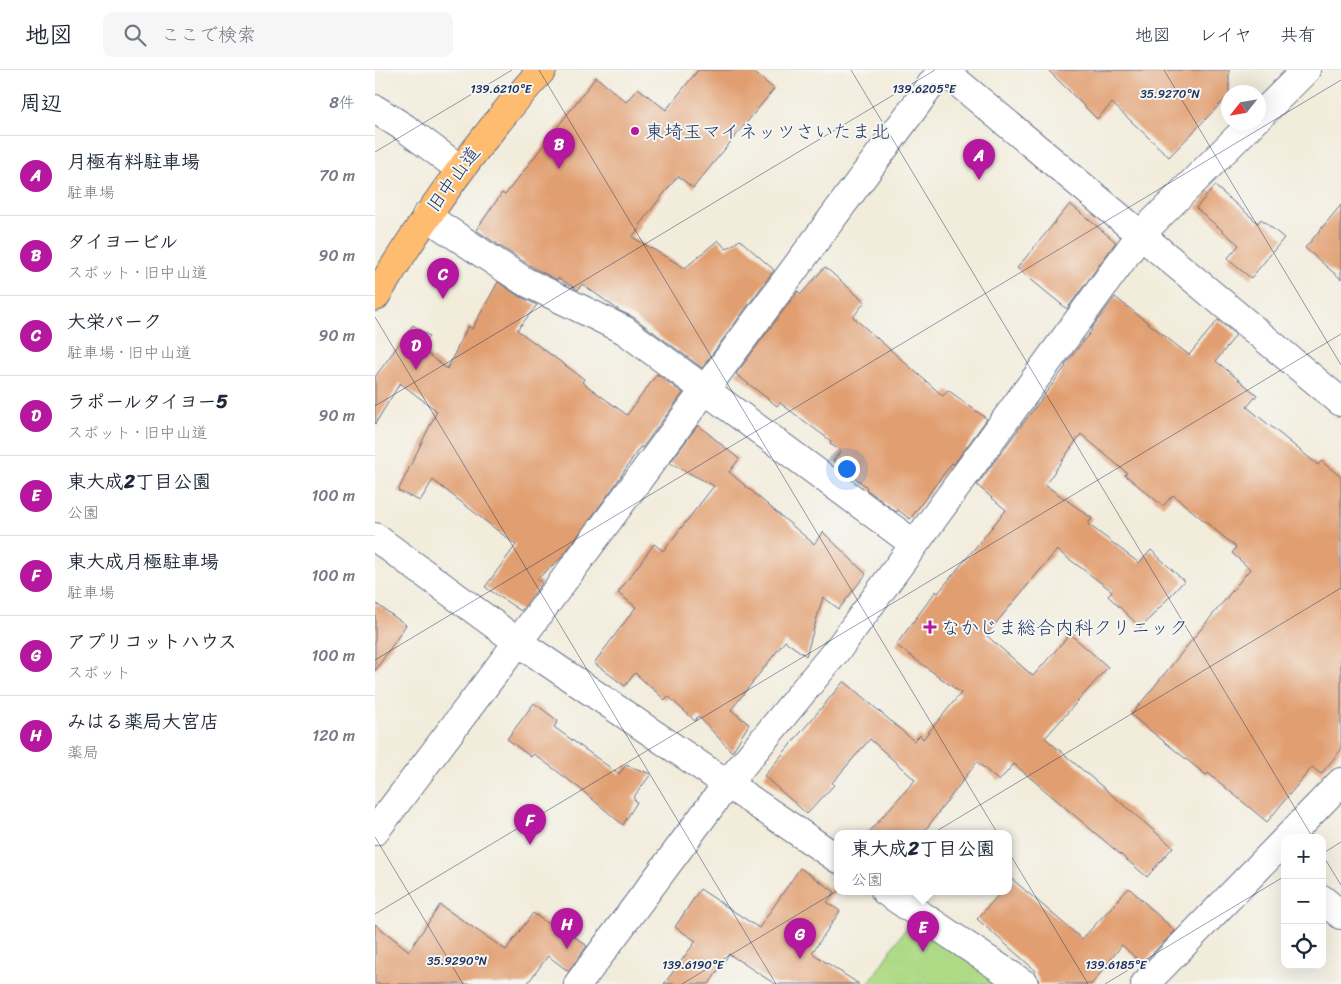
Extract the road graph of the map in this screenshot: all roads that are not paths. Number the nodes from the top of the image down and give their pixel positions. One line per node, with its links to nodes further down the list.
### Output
1 (943, 70): 9 (street); 11 (street)
2 (1305, 70): 5 (street)
3 (537, 71): 7 (main road, 旧中山道)
4 (375, 109): 7 (street)
5 (1266, 110)
6 (1245, 130): 9 (street)
7 (460, 169): 8 (main road, 旧中山道)
8 (426, 216): 10 (main road, 旧中山道); 11 (street)
9 (1141, 234): 12 (street); 14 (street)
10 (375, 297)
11 (705, 391): 14 (street); 15 (street)
12 (1341, 402)
13 (375, 537): 15 (street)
14 (914, 544): 17 (street)
15 (518, 642): 17 (street); 18 (street)
16 (1341, 782): 19 (street)
17 (727, 784): 21 (street); 25 (street)
18 (375, 831)
19 (1296, 834)
20 (1281, 851): 27 (street)
21 (834, 856)
22 (891, 895): 26 (street)
23 (1326, 902): 24 (street)
24 (1341, 915)
25 (578, 984)
26 (1023, 984)
27 (1145, 984)

